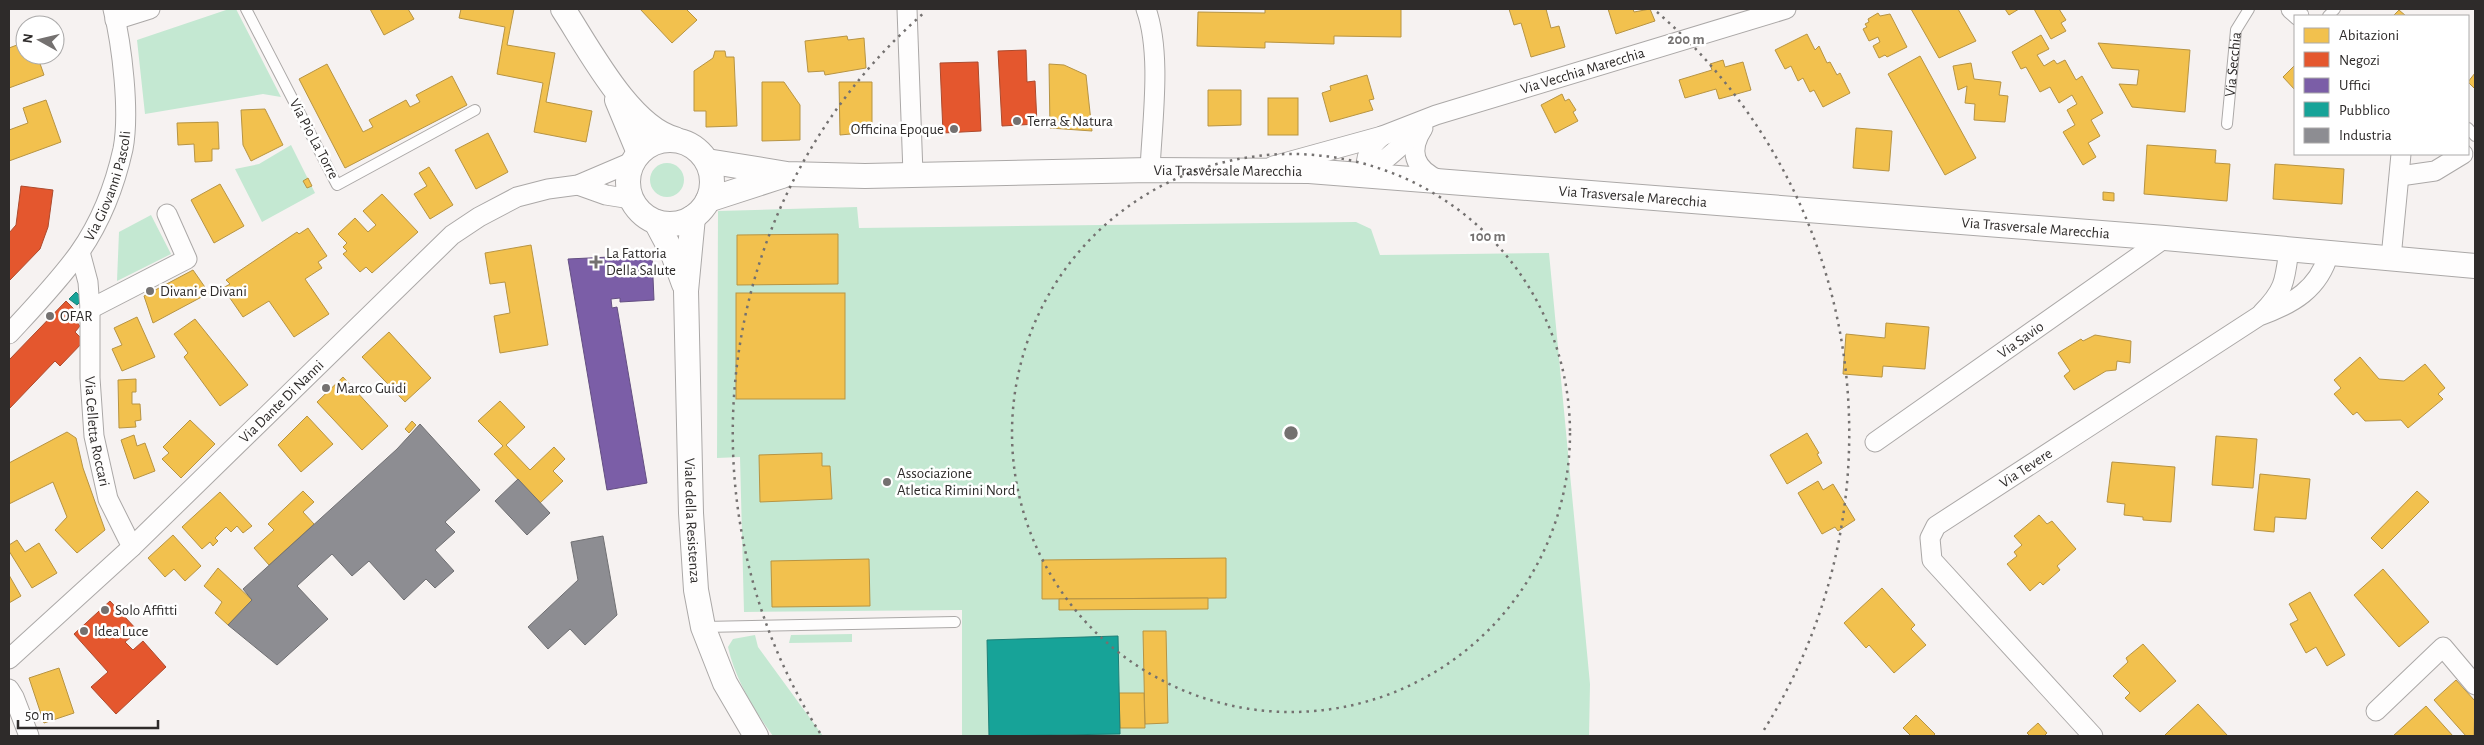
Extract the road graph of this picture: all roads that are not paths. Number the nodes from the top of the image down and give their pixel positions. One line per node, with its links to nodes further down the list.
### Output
1 (150, 9): 8 (street)
2 (246, 9): 10 (lane, Via Pio La Torre)
3 (563, 9): 9 (street)
4 (906, 9): 23 (street)
5 (1146, 9): 20 (street)
6 (1786, 9): 11 (street, Via Vecchia Marecchia)
7 (2249, 9): 12 (lane, Via Secchia)
8 (114, 14): 34 (street, Via Giovanni Pascoli)
9 (611, 84): 15 (street); 18 (street)
10 (475, 110)
11 (1436, 115): 13 (street, Via Vecchia Marecchia); 14 (street, Via Vecchia Marecchia)
12 (2227, 124)
13 (1422, 129): 24 (street, Via Vecchia Marecchia); 26 (street, Via Vecchia Marecchia)
14 (1382, 136): 21 (street, Via Vecchia Marecchia); 24 (street)
15 (675, 139): 18 (street); 19 (street)
16 (2401, 155): 25 (street)
17 (2461, 155): 25 (street)
18 (635, 158): 27 (street, Via Dante Di Nanni); 28 (street)
19 (707, 161): 22 (street, Via Trasversale Marecchia); 29 (street)
20 (1150, 170): 21 (street, Via Trasversale Marecchia); 23 (street, Via Trasversale Marecchia)
21 (1257, 170): 24 (street, Via Trasversale Marecchia)
22 (787, 174): 23 (street, Via Trasversale Marecchia); 29 (street, Via Trasversale Marecchia)
23 (913, 174)
24 (1366, 174): 26 (street, Via Trasversale Marecchia)
25 (2400, 176): 36 (street)
26 (1439, 180): 32 (street, Via Trasversale Marecchia)
27 (578, 185): 28 (street, Via Dante Di Nanni); 43 (street, Via Dante Di Nanni)
28 (631, 199): 31 (street)
29 (700, 208): 31 (street); 38 (street, Viale della Resistenza)
30 (167, 214): 39 (street)
31 (656, 222): 38 (street, Viale della Resistenza)
32 (2165, 238): 33 (street, Via Trasversale Marecchia); 42 (street, Via Savio)
33 (2289, 249): 35 (street, Via Trasversale Marecchia); 40 (street)
34 (80, 252): 39 (street, Via Celletta Roccari); 41 (street, Via Giovanni Pascoli)
35 (2330, 253): 36 (street, Via Trasversale Marecchia); 40 (street, Via Tevere)
36 (2391, 258): 37 (street, Via Trasversale Marecchia)
37 (2475, 266)
38 (686, 291): 45 (street, Viale della Resistenza)
39 (90, 309): 43 (street, Via Celletta Roccari)
40 (2259, 316): 51 (street, Via Tevere)
41 (9, 334)
42 (1875, 442)
43 (132, 547): 46 (street, Via Dante Di Nanni)
44 (955, 622): 45 (lane)
45 (703, 627): 53 (street, Viale della Resistenza)
46 (9, 660): 47 (street, Via Dante Di Nanni)
47 (9, 680)
48 (2475, 685): 50 (street)
49 (9, 689): 52 (street)
50 (2376, 711)
51 (2090, 735)
52 (28, 736)
53 (756, 736)

